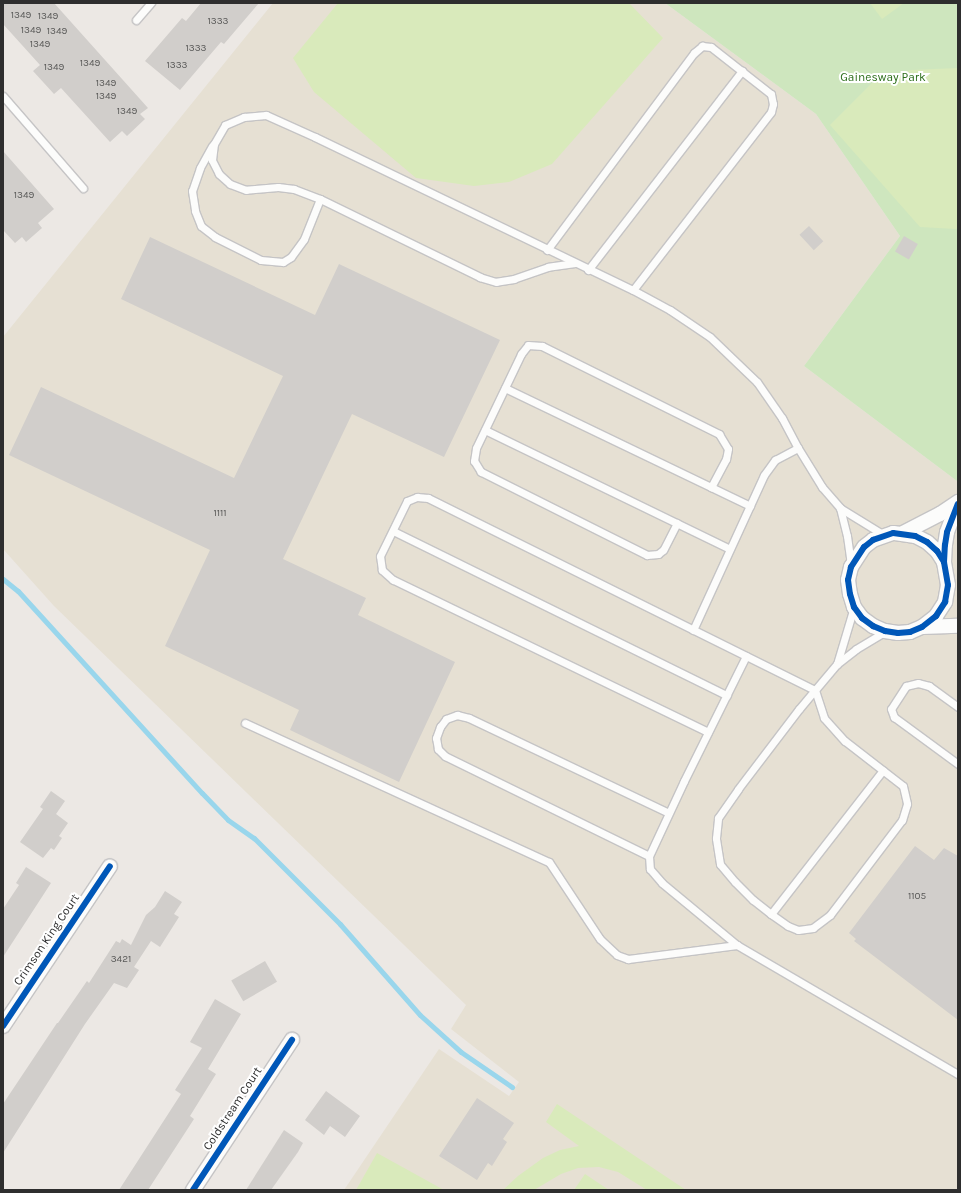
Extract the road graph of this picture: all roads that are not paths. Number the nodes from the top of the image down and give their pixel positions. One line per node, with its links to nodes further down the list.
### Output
1 (150, 3): 2 (lane)
2 (136, 20)
3 (742, 71): 8 (lane); 10 (lane); 11 (lane)
4 (3, 96): 6 (lane)
5 (214, 144): 7 (lane); 7 (lane); 8 (lane)
6 (83, 188)
7 (320, 200): 9 (lane)
8 (547, 250): 9 (lane)
9 (575, 263): 10 (lane)
10 (588, 270): 11 (lane)
11 (633, 290): 14 (lane)
12 (505, 388): 13 (lane); 15 (lane); 15 (lane)
13 (485, 430): 19 (lane); 19 (lane)
14 (798, 448): 17 (lane); 18 (lane)
15 (711, 487): 17 (lane)
16 (958, 503): 21 (street); 24 (street)
17 (750, 506): 23 (lane)
18 (840, 508): 22 (lane); 25 (lane)
19 (677, 523): 23 (lane)
20 (393, 531): 31 (lane); 36 (lane); 39 (lane)
21 (903, 533): 22 (street); 24 (street)
22 (885, 535): 25 (street)
23 (730, 549): 31 (lane)
24 (944, 562): 26 (street)
25 (851, 567): 28 (street)
26 (948, 585): 27 (street); 30 (street)
27 (958, 600)
28 (854, 607): 32 (street); 34 (lane)
29 (958, 626): 30 (street)
30 (922, 627): 32 (street)
31 (693, 630): 33 (lane)
32 (885, 631): 34 (lane)
33 (746, 656): 35 (lane); 36 (lane)
34 (837, 664): 35 (lane)
35 (815, 690): 41 (lane); 45 (lane)
36 (727, 694): 39 (lane)
37 (958, 707): 40 (lane)
38 (245, 723): 46 (lane)
39 (708, 732): 42 (lane)
40 (958, 764)
41 (883, 770): 45 (lane); 45 (lane)
42 (669, 813): 43 (lane); 43 (lane)
43 (649, 856): 46 (lane)
44 (110, 866): 47 (street, Crimson King Court)
45 (771, 914)
46 (737, 945): 49 (lane)
47 (3, 1026)
48 (292, 1040): 50 (street, Coldstream Court)
49 (958, 1074)
50 (193, 1190)

